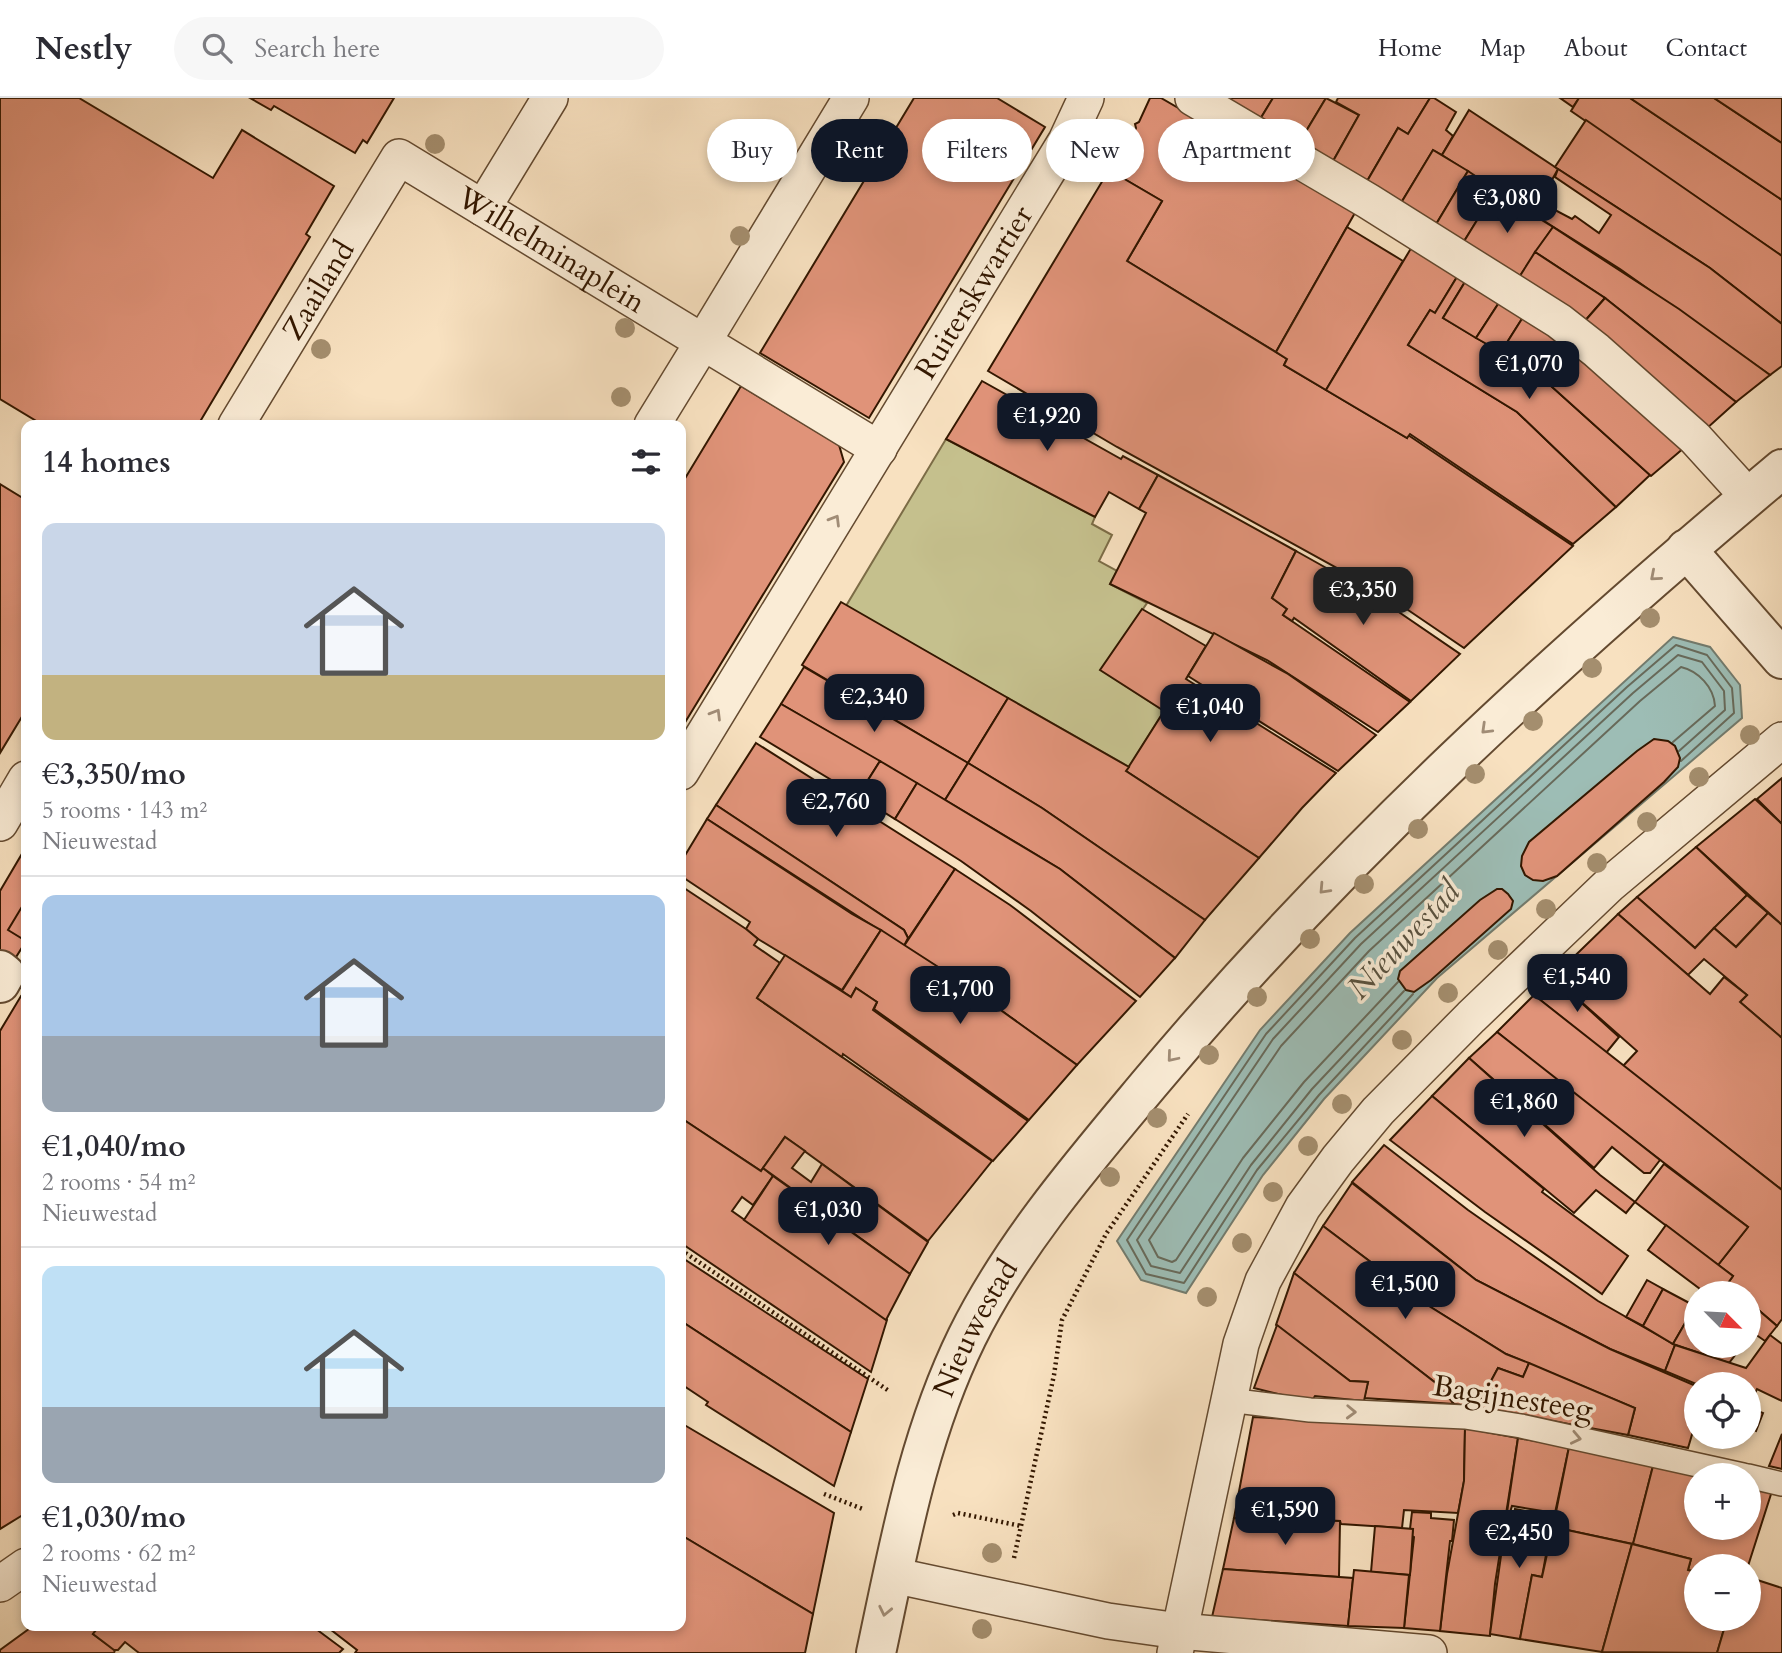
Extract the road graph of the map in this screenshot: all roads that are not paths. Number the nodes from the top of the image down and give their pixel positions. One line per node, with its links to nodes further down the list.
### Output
1 (550, 98): 6 (street)
2 (851, 98): 7 (street)
3 (1087, 98): 10 (street, Ruiterskwartier)
4 (1193, 98): 12 (street)
5 (399, 157): 6 (street, Wilhelminaplein); 8 (street, Zaailand)
6 (483, 208): 7 (street, Wilhelminaplein)
7 (703, 342): 9 (street); 10 (street, Wilhelminaplein)
8 (239, 420)
9 (655, 420)
10 (879, 449): 16 (street, Ruiterskwartier, one-way to 10)
11 (1782, 469): 13 (street, Nieuwestad)
12 (1735, 482)
13 (1686, 549): 14 (street); 24 (street, Nieuwestad, one-way to 24)
14 (1782, 659)
15 (1782, 740): 19 (street)
16 (686, 762)
17 (21, 787): 18 (street)
18 (0, 823)
19 (1228, 1401): 20 (lane, Bagijnesteeg, one-way to 20); 26 (street)
20 (1688, 1463)
21 (1761, 1479): 22 (lane, Bagijnesteeg)
22 (1782, 1484)
23 (21, 1569): 25 (street)
24 (902, 1576): 26 (street); 27 (street, Nieuwestad, one-way to 27)
25 (0, 1584)
26 (1177, 1642): 28 (street)
27 (876, 1653)
28 (1429, 1653)

